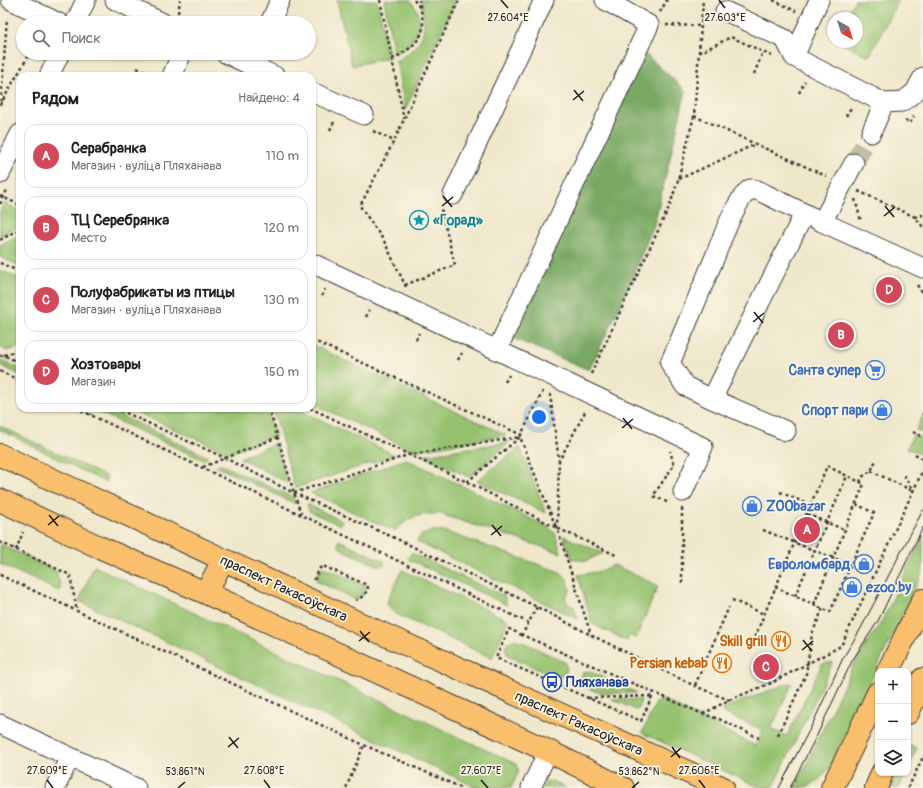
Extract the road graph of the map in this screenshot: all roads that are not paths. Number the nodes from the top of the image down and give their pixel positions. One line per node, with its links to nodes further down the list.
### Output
1 (86, 0): 10 (lane)
2 (115, 0): 11 (lane)
3 (280, 0): 12 (lane)
4 (544, 0): 28 (lane)
5 (605, 0): 33 (lane)
6 (820, 0): 13 (lane)
7 (9, 8): 9 (lane)
8 (725, 11): 13 (lane)
9 (36, 16)
10 (78, 16)
11 (148, 16)
12 (273, 16)
13 (794, 57): 22 (lane)
14 (57, 60): 17 (lane)
15 (179, 60): 18 (lane)
16 (254, 60): 19 (lane)
17 (51, 72)
18 (174, 72)
19 (270, 72)
20 (923, 77): 22 (lane)
21 (316, 94): 23 (lane)
22 (884, 103): 24 (lane)
23 (364, 115)
24 (871, 133)
25 (16, 141): 26 (lane)
26 (3, 163)
27 (854, 163): 30 (lane)
28 (453, 195)
29 (804, 214): 30 (lane); 34 (lane); 34 (lane)
30 (822, 222): 32 (lane)
31 (316, 265): 33 (lane)
32 (923, 268)
33 (497, 350): 37 (lane)
34 (712, 399): 35 (lane)
35 (786, 431)
36 (0, 455): 39 (main road, праспект Ракасоўскага)
37 (679, 499)
38 (0, 500): 40 (main road)
39 (223, 560): 40 (main road); 54 (main road, праспект Ракасоўскага)
40 (206, 593): 47 (main road)
41 (923, 600): 42 (main road)
42 (889, 668)
43 (923, 679): 45 (main road)
44 (875, 699): 55 (main road)
45 (911, 706)
46 (0, 724): 48 (lane)
47 (548, 751): 52 (lane); 53 (main road)
48 (70, 757): 50 (lane); 51 (lane)
49 (881, 776): 56 (main road)
50 (55, 788)
51 (136, 788)
52 (531, 788)
53 (623, 788)
54 (722, 788)
55 (832, 788)
56 (876, 788)

